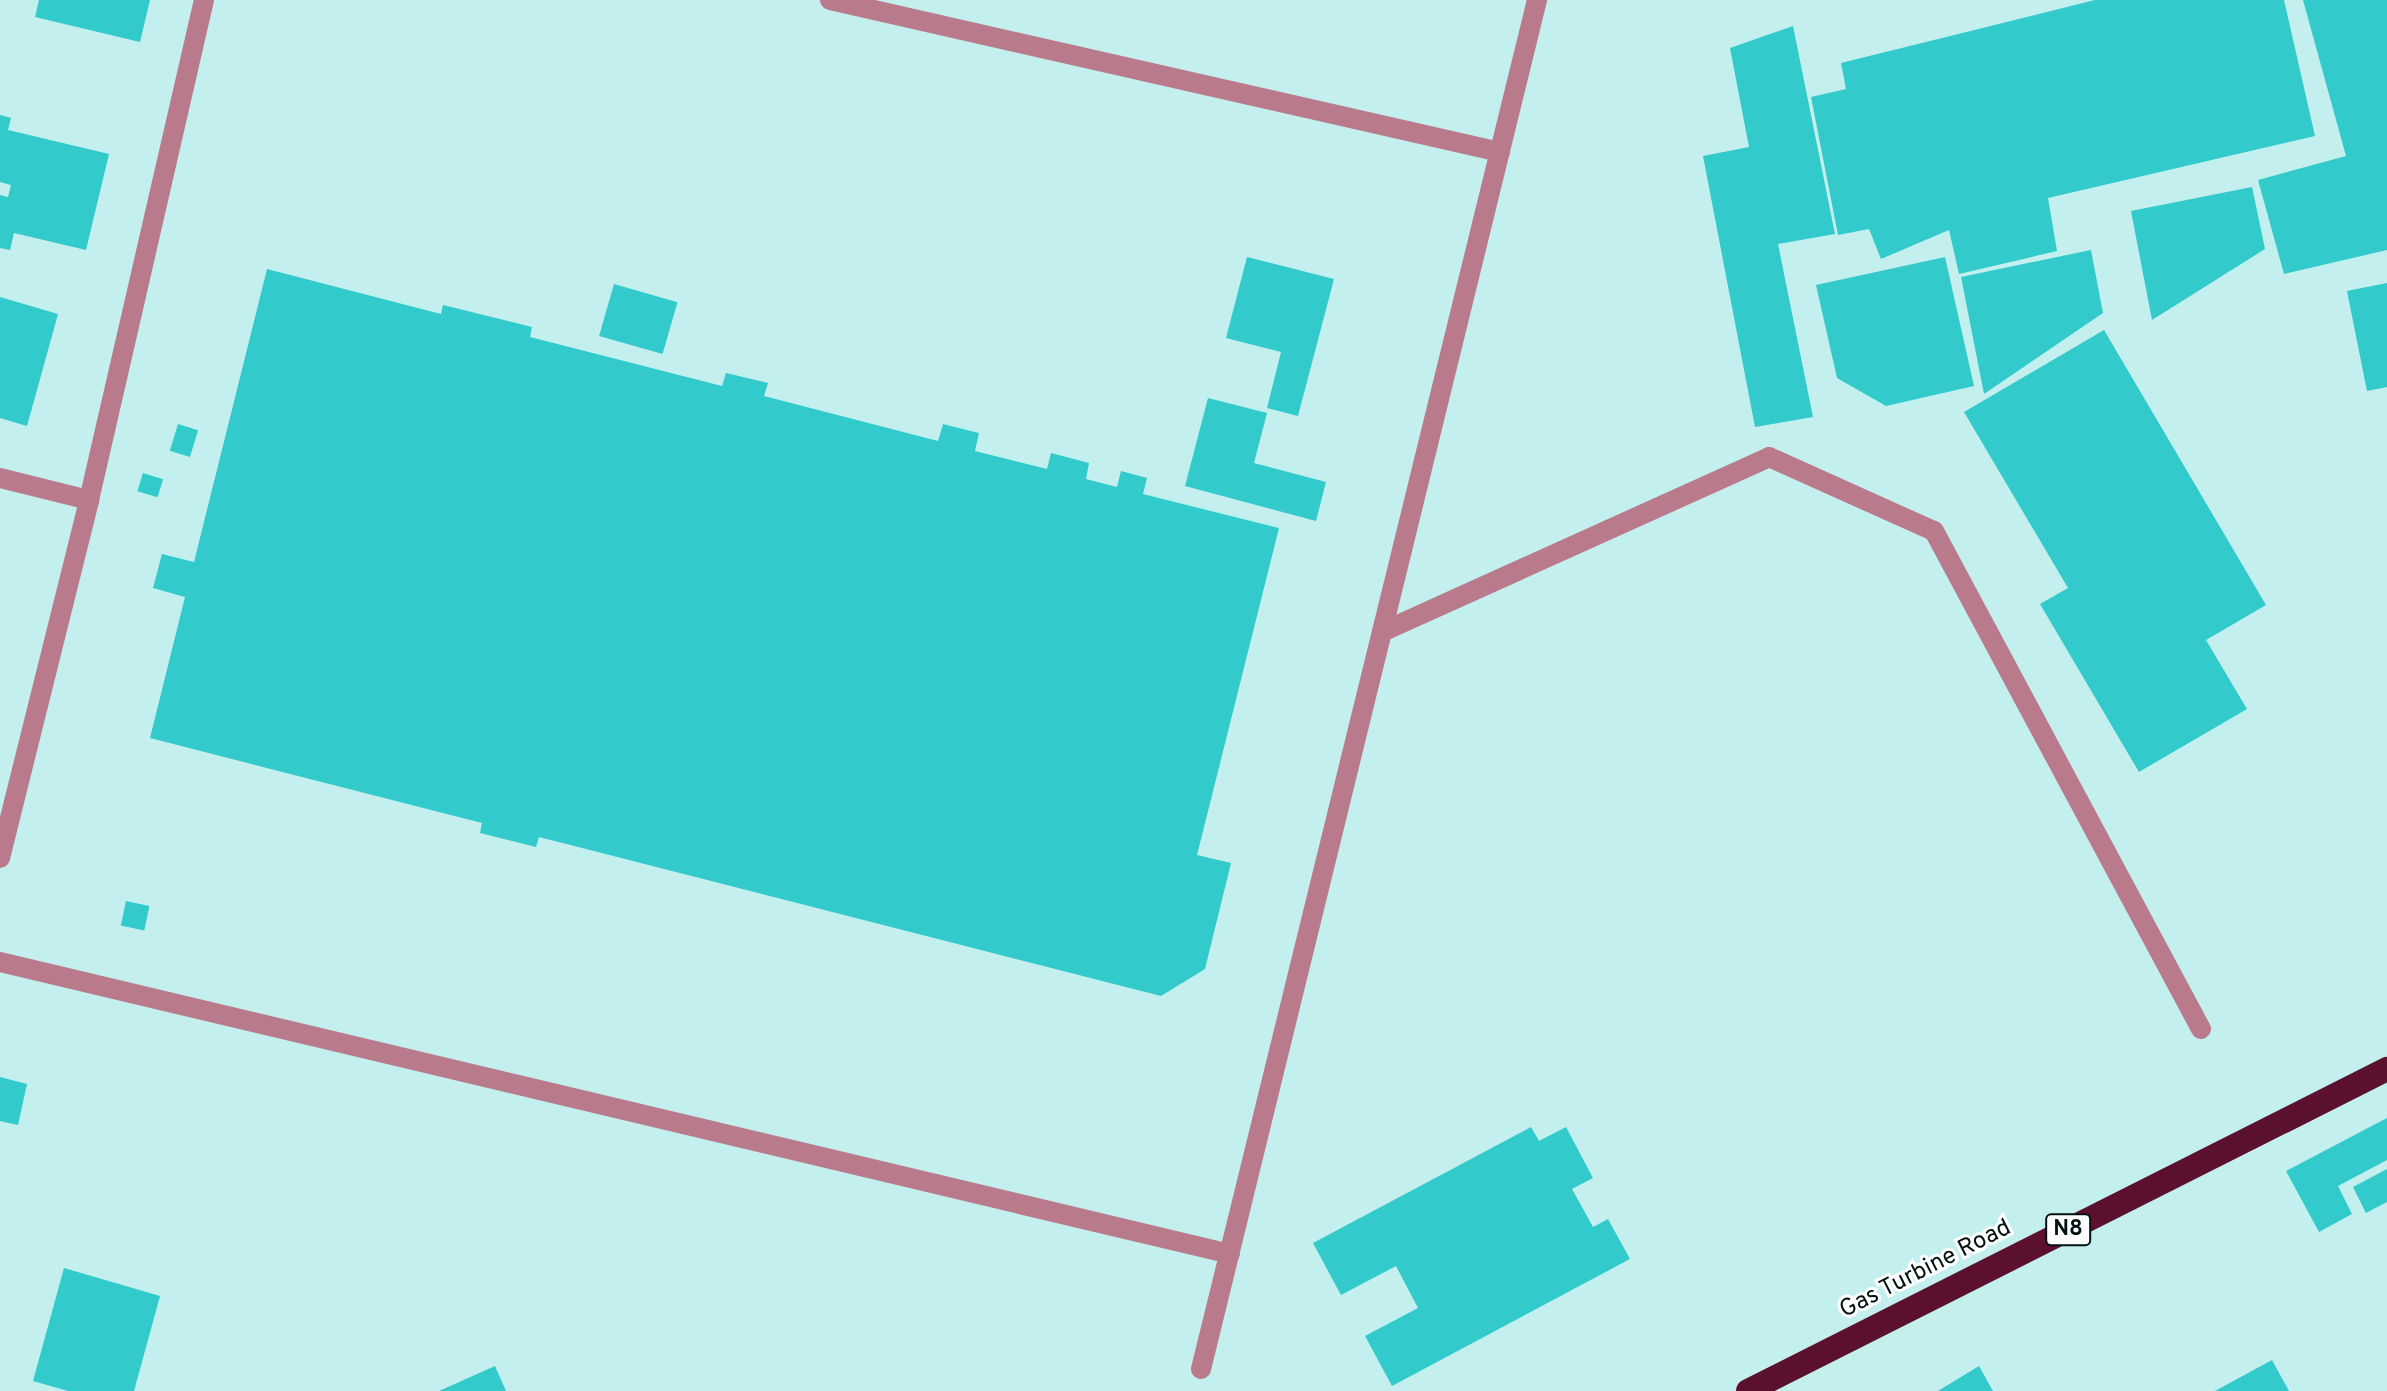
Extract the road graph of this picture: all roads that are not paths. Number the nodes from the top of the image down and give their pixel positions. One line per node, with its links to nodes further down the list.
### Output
1 (204, 0): 6 (street)
2 (830, 0): 4 (street)
3 (1537, 0): 4 (street)
4 (1500, 152): 7 (street)
5 (0, 478): 6 (street)
6 (89, 500): 8 (street)
7 (1382, 632): 10 (street); 12 (street)
8 (0, 858)
9 (0, 962): 12 (street)
10 (2201, 1029)
11 (2387, 1069): 14 (highway, Gas Turbine Road / N8)
12 (1230, 1254): 13 (street)
13 (1201, 1369)
14 (1748, 1391)

